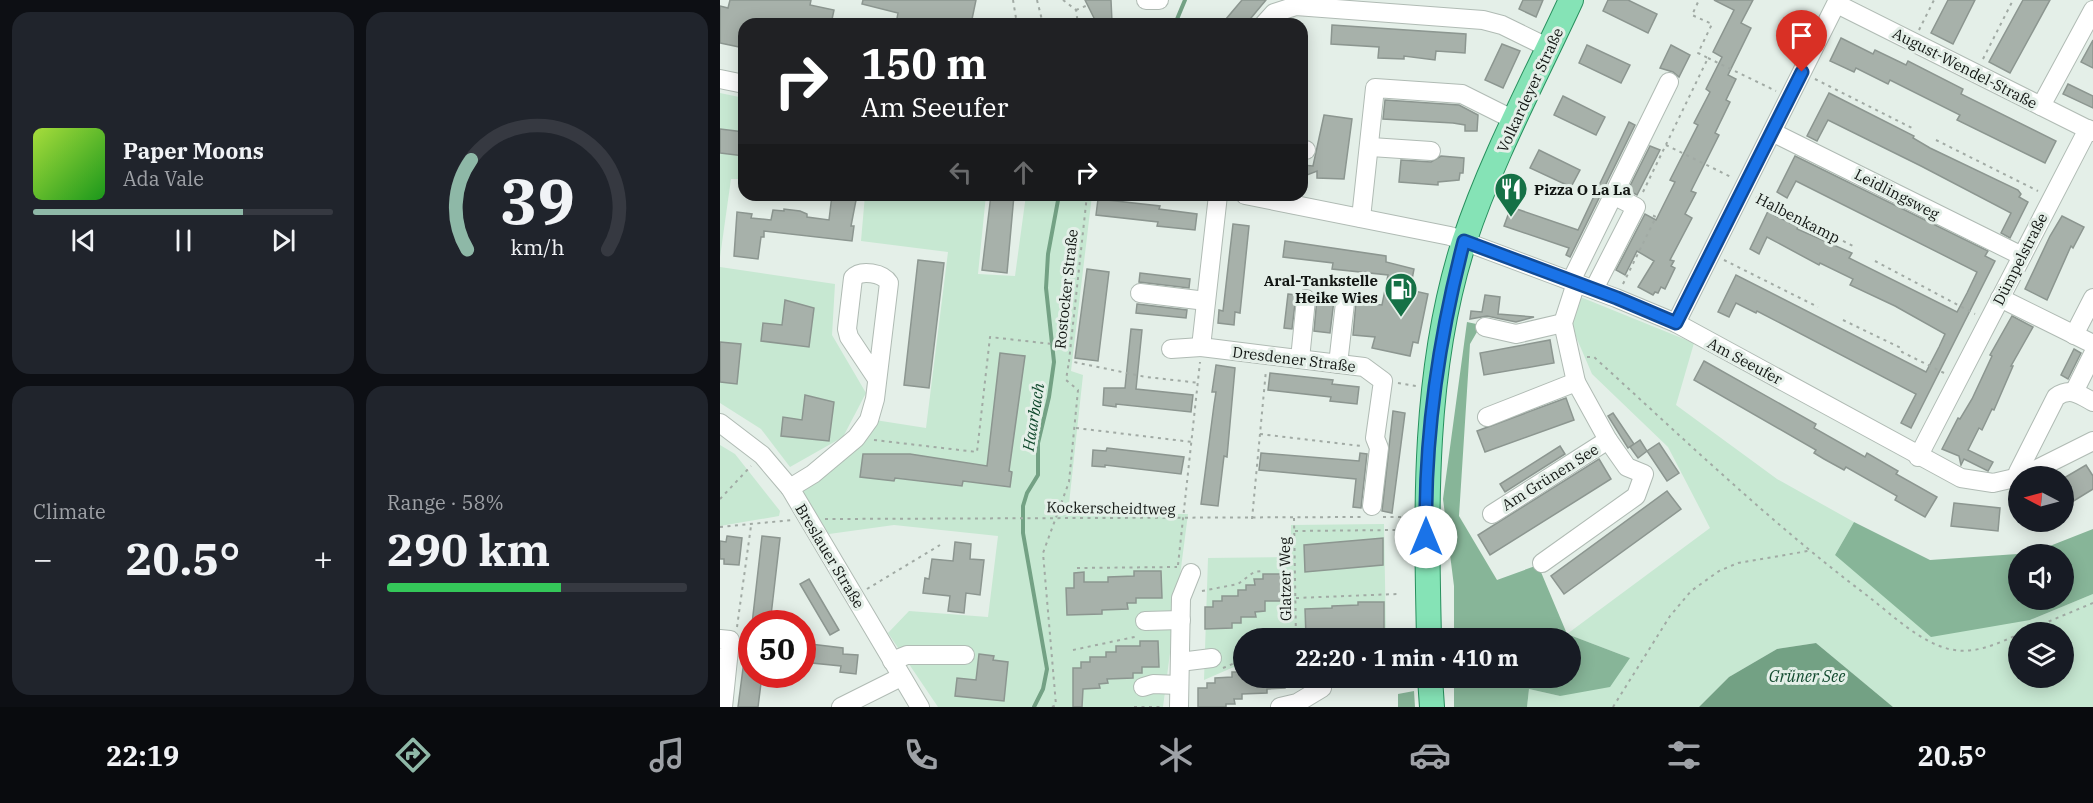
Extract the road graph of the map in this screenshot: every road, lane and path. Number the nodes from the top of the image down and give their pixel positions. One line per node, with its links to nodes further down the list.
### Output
1 (1013, 0): 14 (path)
2 (1037, 0): 15 (path)
3 (1064, 0): 12 (path)
4 (1146, 0): 5 (street)
5 (1159, 0)
6 (1571, 0): 19 (main road, Volkardeyer Straße)
7 (1699, 0): 20 (path)
8 (1934, 0): 18 (path)
9 (2013, 0): 22 (path)
10 (1837, 2): 18 (street, August-Wendel-Straße); 21 (street, Halbenkamp)
11 (1088, 5): 12 (path)
12 (1076, 10): 16 (path)
13 (2093, 10): 27 (street)
14 (1016, 18)
15 (1042, 18)
16 (1077, 18)
17 (1269, 18): 19 (street)
18 (1913, 42): 22 (street, August-Wendel-Straße)
19 (1549, 48): 28 (main road, Volkardeyer Straße)
20 (1708, 58): 26 (path); 33 (path)
21 (1802, 72): 26 (street, Halbenkamp); 29 (path)
22 (1976, 73): 27 (street, August-Wendel-Straße)
23 (720, 79): 25 (street)
24 (1669, 82): 37 (street)
25 (738, 83)
26 (1789, 98): 31 (street, Halbenkamp)
27 (2041, 106): 30 (street, August-Wendel-Straße)
28 (1514, 120): 34 (street); 44 (main road, Volkardeyer Straße)
29 (1912, 128)
30 (2090, 131): 38 (street, Dümpelstraße)
31 (1772, 132): 36 (street, Halbenkamp); 47 (street, Leidlingsweg)
32 (1936, 140): 38 (path, Dümpelstraße)
33 (1666, 145): 36 (path, Halbenkamp); 42 (path)
34 (1371, 147): 35 (street); 43 (street)
35 (1431, 151)
36 (1744, 187): 45 (path, Halbenkamp); 46 (street, Halbenkamp)
37 (1613, 195): 42 (street); 49 (street)
38 (2052, 197): 47 (street, Dümpelstraße)
39 (1086, 201): 66 (path, Rostocker Straße)
40 (1217, 201): 56 (street)
41 (1275, 201): 43 (street, Am Seeufer)
42 (1636, 207): 50 (street); 52 (path)
43 (1361, 218): 44 (street, Am Seeufer)
44 (1464, 241): 49 (street, Am Seeufer); 80 (main road, Volkardeyer Straße)
45 (1853, 246)
46 (1711, 253): 58 (path); 62 (street, Halbenkamp)
47 (2022, 256): 53 (street, Dümpelstraße)
48 (1875, 261): 60 (path, Dümpelstraße)
49 (1573, 282): 50 (street, Am Seeufer); 61 (street, Am Grünen See)
50 (1594, 289): 52 (street, Am Seeufer)
51 (1140, 293): 56 (street)
52 (1617, 298): 62 (street, Am Seeufer)
53 (2000, 298): 60 (street, Dümpelstraße); 64 (street)
54 (2093, 298): 64 (street)
55 (1306, 299): 72 (street)
56 (1206, 301): 67 (street)
57 (1345, 303): 74 (street)
58 (1818, 307)
59 (1843, 320): 76 (path)
60 (1988, 320): 76 (street, Dümpelstraße)
61 (1563, 323): 63 (street); 71 (street, Am Grünen See)
62 (1676, 323): 93 (street, Am Seeufer)
63 (1485, 327)
64 (2074, 335): 65 (street)
65 (2093, 344)
66 (1070, 346): 73 (path, Rostocker Straße); 87 (path)
67 (1201, 347): 68 (street, Dresdener Straße); 70 (street, Dresdener Straße); 79 (path)
68 (1171, 349)
69 (2093, 354): 81 (street)
70 (1268, 355): 72 (street, Dresdener Straße); 86 (path)
71 (1569, 356): 78 (street, Am Grünen See); 112 (path)
72 (1300, 359): 74 (street, Dresdener Straße)
73 (1069, 361): 79 (path, Rostocker Straße); 85 (path)
74 (1338, 364): 77 (street, Dresdener Straße)
75 (877, 379): 75 (street); 87 (street)
76 (1958, 380): 93 (street, Dümpelstraße)
77 (1383, 381): 80 (path); 91 (street)
78 (1576, 382): 83 (street); 88 (street, Am Grünen See)
79 (1200, 383): 90 (path)
80 (1434, 390): 126 (main road, Volkardeyer Straße)
81 (2074, 392): 82 (street); 94 (street)
82 (2093, 402)
83 (1487, 417)
84 (720, 423): 92 (street, Breslauer Straße)
85 (1075, 428): 90 (path); 103 (path)
86 (1260, 434): 91 (path); 105 (path)
87 (856, 438): 97 (street)
88 (1608, 440): 100 (street, Am Grünen See); 113 (street, Am Grünen See)
89 (2093, 441): 95 (street, Am Seeufer)
90 (1192, 442): 106 (path)
91 (1379, 448): 99 (street)
92 (762, 455): 97 (street, Breslauer Straße); 98 (path)
93 (1918, 457): 96 (street, Am Seeufer)
94 (2021, 466)
95 (2042, 466)
96 (2008, 480)
97 (790, 488): 102 (street, Breslauer Straße)
98 (720, 499)
99 (1372, 513): 101 (path, Kockerscheidtweg); 104 (path, Kockerscheidtweg)
100 (1492, 514)
101 (1413, 517)
102 (808, 518): 103 (path, Kockerscheidtweg); 107 (path, Kockerscheidtweg); 119 (street, Breslauer Straße)
103 (1056, 518): 106 (path, Kockerscheidtweg); 142 (path)
104 (1294, 518): 105 (path, Kockerscheidtweg); 110 (path, Glatzer Weg)
105 (1252, 519): 106 (path, Kockerscheidtweg)
106 (1184, 520): 115 (path)
107 (751, 524): 108 (path, Kockerscheidtweg); 127 (path)
108 (720, 527)
109 (1395, 530): 110 (path)
110 (1295, 531): 120 (path, Glatzer Weg)
111 (940, 545): 119 (path)
112 (1808, 551): 128 (path); 147 (path)
113 (1542, 563)
114 (1077, 568): 115 (path)
115 (1184, 570): 117 (street)
116 (1262, 571): 117 (path)
117 (1184, 591): 122 (street)
118 (1397, 594): 120 (path)
119 (854, 596): 132 (street, Breslauer Straße)
120 (1296, 597): 125 (path, Glatzer Weg)
121 (2093, 603): 123 (path)
122 (1181, 620): 124 (street); 133 (street)
123 (2048, 622)
124 (1144, 628): 129 (path)
125 (1296, 628)
126 (1429, 628)
127 (725, 639): 139 (street)
128 (2008, 639)
129 (1073, 650)
130 (964, 655): 132 (street)
131 (1212, 658): 133 (street)
132 (892, 661): 134 (street, Breslauer Straße)
133 (1180, 662): 135 (street)
134 (901, 677): 140 (street); 141 (street, Breslauer Straße)
135 (1179, 685): 136 (street); 144 (street)
136 (1143, 687)
137 (1322, 688): 145 (street)
138 (1431, 688): 146 (main road)
139 (723, 707)
140 (841, 707)
141 (920, 707)
142 (1052, 707)
143 (1134, 707): 144 (path)
144 (1179, 707)
145 (1280, 707)
146 (1432, 707)
147 (1613, 707)

